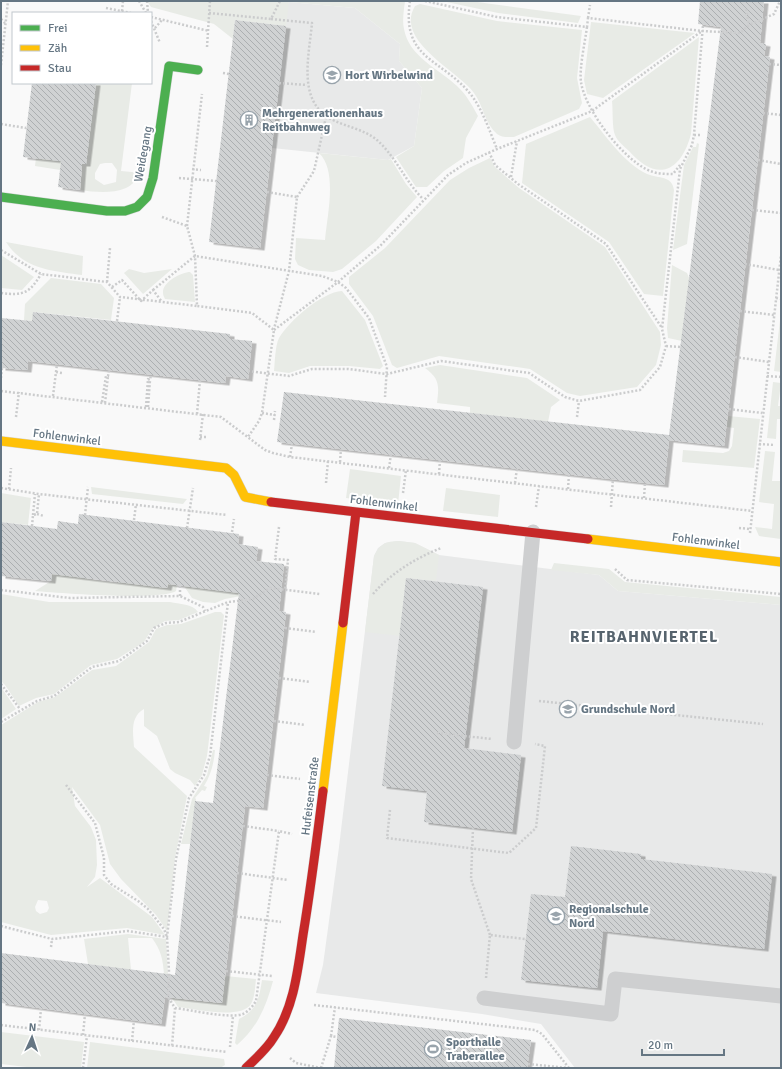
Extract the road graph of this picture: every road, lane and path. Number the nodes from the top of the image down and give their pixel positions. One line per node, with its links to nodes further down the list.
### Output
1 (8, 1): 23 (path)
2 (123, 1): 13 (path)
3 (139, 1): 15 (path)
4 (147, 1): 16 (path)
5 (210, 1): 17 (path)
6 (280, 1): 21 (path)
7 (410, 1): 50 (path)
8 (425, 1): 26 (path)
9 (780, 1): 25 (path)
10 (590, 5): 19 (path)
11 (106, 8): 13 (path)
12 (746, 9): 25 (path)
13 (122, 11): 14 (path)
14 (126, 12)
15 (146, 12)
16 (147, 12)
17 (210, 14): 21 (path); 28 (path)
18 (152, 17): 22 (path)
19 (588, 18): 26 (path); 29 (path)
20 (1, 19): 23 (path)
21 (270, 19): 39 (path)
22 (162, 20): 27 (path); 28 (path)
23 (6, 23): 31 (path)
24 (703, 25): 29 (path)
25 (749, 25): 29 (path)
26 (587, 27): 41 (path)
27 (155, 28)
28 (209, 31): 30 (path)
29 (702, 31): 41 (path); 47 (path)
30 (206, 55)
31 (1, 59): 33 (path)
32 (769, 64): 34 (path)
33 (1, 65)
34 (781, 66)
35 (198, 70): 64 (street, Weidegang)
36 (222, 73): 37 (path)
37 (229, 74)
38 (279, 83): 39 (path)
39 (307, 86): 44 (path)
40 (202, 93): 55 (path)
41 (592, 111): 49 (path); 53 (path)
42 (763, 113): 43 (path)
43 (781, 115)
44 (326, 117): 62 (path); 63 (path)
45 (1, 124): 46 (path)
46 (26, 128)
47 (694, 135): 48 (path); 53 (path)
48 (701, 135)
49 (517, 141): 50 (path); 57 (path)
50 (497, 149): 51 (path)
51 (489, 152): 57 (path); 63 (path)
52 (758, 160): 54 (path)
53 (682, 163): 90 (path)
54 (781, 164)
55 (192, 169): 56 (path); 67 (path)
56 (201, 170)
57 (511, 178): 90 (path)
58 (194, 179): 59 (path)
59 (216, 181)
60 (267, 192): 62 (path)
61 (1, 197): 64 (street)
62 (297, 197): 74 (path)
63 (424, 199): 77 (path)
64 (137, 207): 67 (path)
65 (752, 210): 66 (path)
66 (781, 213)
67 (187, 226): 71 (path)
68 (110, 248): 76 (path)
69 (1, 250): 75 (path)
70 (781, 255): 73 (path)
71 (195, 256): 74 (path); 79 (path); 86 (path)
72 (746, 264): 73 (path)
73 (779, 270): 82 (path)
74 (289, 271): 77 (path); 91 (path)
75 (41, 274): 76 (path); 80 (path)
76 (107, 282): 78 (path)
77 (338, 282): 91 (path); 103 (path)
78 (112, 287): 81 (path); 84 (path)
79 (153, 290): 84 (path); 85 (path)
80 (1, 293)
81 (120, 297): 84 (path); 89 (path)
82 (776, 298): 83 (path); 88 (path)
83 (781, 299)
84 (141, 301): 85 (path)
85 (162, 302): 86 (path)
86 (197, 306): 91 (path)
87 (740, 311): 88 (path)
88 (774, 315): 95 (path)
89 (117, 321)
90 (662, 328): 92 (path)
91 (274, 330): 102 (path)
92 (666, 346): 93 (path); 112 (path)
93 (681, 347)
94 (734, 358): 95 (path)
95 (769, 362): 105 (path)
96 (57, 364): 100 (path)
97 (2, 368): 107 (path)
98 (109, 370): 113 (path)
99 (248, 371): 102 (path)
100 (56, 372): 101 (path); 110 (path)
101 (62, 373)
102 (268, 374): 103 (path); 117 (path)
103 (387, 374): 111 (path); 112 (path)
104 (151, 375): 114 (path)
105 (767, 376): 106 (path); 119 (path)
106 (781, 377)
107 (1, 378)
108 (200, 380): 118 (path)
109 (1, 391): 110 (path)
110 (53, 396): 113 (path)
111 (385, 397)
112 (579, 401): 121 (path)
113 (104, 402): 114 (path)
114 (147, 407): 118 (path)
115 (729, 409): 119 (path)
116 (275, 411): 120 (path)
117 (262, 413): 120 (path); 125 (path)
118 (197, 414): 125 (path)
119 (762, 414): 128 (path)
120 (275, 415): 122 (path)
121 (577, 418)
122 (274, 420)
123 (200, 437): 124 (path)
124 (206, 437)
125 (248, 437): 132 (path)
126 (1, 441): 154 (street, Fohlenwinkel)
127 (292, 444): 132 (path)
128 (759, 444): 129 (path); 153 (path)
129 (776, 445)
130 (341, 449): 134 (path)
131 (391, 454): 135 (path)
132 (290, 456): 134 (path)
133 (440, 460): 137 (path)
134 (340, 462): 135 (path)
135 (389, 468): 137 (path)
136 (517, 468): 140 (path)
137 (439, 474): 140 (path)
138 (569, 474): 144 (path)
139 (613, 478): 147 (path)
140 (515, 483): 144 (path)
141 (645, 483): 149 (path)
142 (88, 487): 148 (path)
143 (1, 488): 145 (path)
144 (568, 489): 147 (path)
145 (35, 494): 146 (path); 156 (path)
146 (40, 494): 148 (path); 155 (path)
147 (612, 494): 149 (path); 151 (path)
148 (87, 498): 150 (path); 157 (path)
149 (644, 498): 153 (path)
150 (136, 504): 152 (path); 161 (path)
151 (610, 507)
152 (190, 511): 159 (path); 164 (path)
153 (752, 511): 166 (path)
154 (356, 512): 168 (street, Fohlenwinkel); 183 (street, Hufeisenstraße)
155 (37, 514): 156 (path); 158 (path)
156 (33, 515): 163 (path)
157 (85, 515)
158 (44, 516)
159 (234, 516): 160 (path); 167 (path)
160 (241, 517)
161 (134, 520)
162 (279, 522): 175 (path)
163 (32, 526)
164 (187, 528)
165 (739, 528): 166 (path)
166 (750, 529): 170 (path)
167 (232, 532)
168 (533, 532): 170 (street, Fohlenwinkel); 187 (lane)
169 (436, 544): 179 (path)
170 (748, 558): 171 (street, Fohlenwinkel)
171 (781, 562)
172 (611, 566): 177 (path)
173 (180, 585): 178 (path)
174 (1, 590): 178 (path)
175 (285, 590): 176 (path); 180 (path)
176 (323, 594)
177 (781, 594)
178 (180, 596): 181 (path)
179 (369, 598)
180 (228, 602): 181 (path); 207 (path)
181 (205, 612): 188 (path)
182 (285, 628): 183 (path)
183 (342, 635): 186 (street, Hufeisenstraße)
184 (278, 678): 186 (path)
185 (1, 684): 188 (path)
186 (336, 685): 192 (street, Hufeisenstraße)
187 (519, 698): 191 (path); 194 (lane)
188 (20, 709): 190 (path)
189 (274, 721): 192 (path)
190 (1, 722)
191 (763, 724)
192 (330, 728): 196 (street, Hufeisenstraße)
193 (437, 733): 194 (path)
194 (514, 742): 203 (path)
195 (267, 775): 196 (path)
196 (324, 782): 206 (street, Hufeisenstraße)
197 (66, 785): 214 (path)
198 (390, 810): 203 (path)
199 (243, 826): 201 (path)
200 (473, 828): 203 (path)
201 (279, 832): 202 (path); 205 (path)
202 (294, 834)
203 (473, 849): 213 (path)
204 (237, 873): 205 (path)
205 (272, 877): 206 (path); 210 (path)
206 (312, 883): 211 (street, Hufeisenstraße)
207 (173, 894): 208 (path); 214 (path)
208 (178, 895)
209 (232, 916): 210 (path)
210 (266, 921): 211 (path); 219 (path)
211 (306, 925): 222 (street, Hufeisenstraße)
212 (1, 926): 215 (path)
213 (490, 935): 216 (path); 221 (path)
214 (167, 937): 215 (path); 224 (path)
215 (52, 939): 217 (path)
216 (526, 939)
217 (52, 947)
218 (226, 971): 219 (path)
219 (259, 974): 227 (path)
220 (781, 996): 221 (lane)
221 (484, 998): 229 (path)
222 (290, 1001): 223 (path); 241 (street, Hufeisenstraße)
223 (335, 1007): 229 (path); 234 (path)
224 (175, 1008): 227 (path); 237 (path)
225 (41, 1009): 231 (path)
226 (85, 1014): 232 (path)
227 (233, 1016): 237 (path)
228 (134, 1020): 236 (path)
229 (481, 1024): 243 (path)
230 (1, 1025): 231 (path)
231 (39, 1030): 232 (path)
232 (83, 1035): 233 (path)
233 (87, 1036): 236 (path); 240 (path)
234 (331, 1036): 235 (path); 242 (path)
235 (337, 1037)
236 (132, 1041): 237 (path)
237 (172, 1046)
238 (285, 1055): 242 (path)
239 (528, 1064): 243 (path)
240 (83, 1068)
241 (246, 1068)
242 (321, 1068)
243 (569, 1068)

